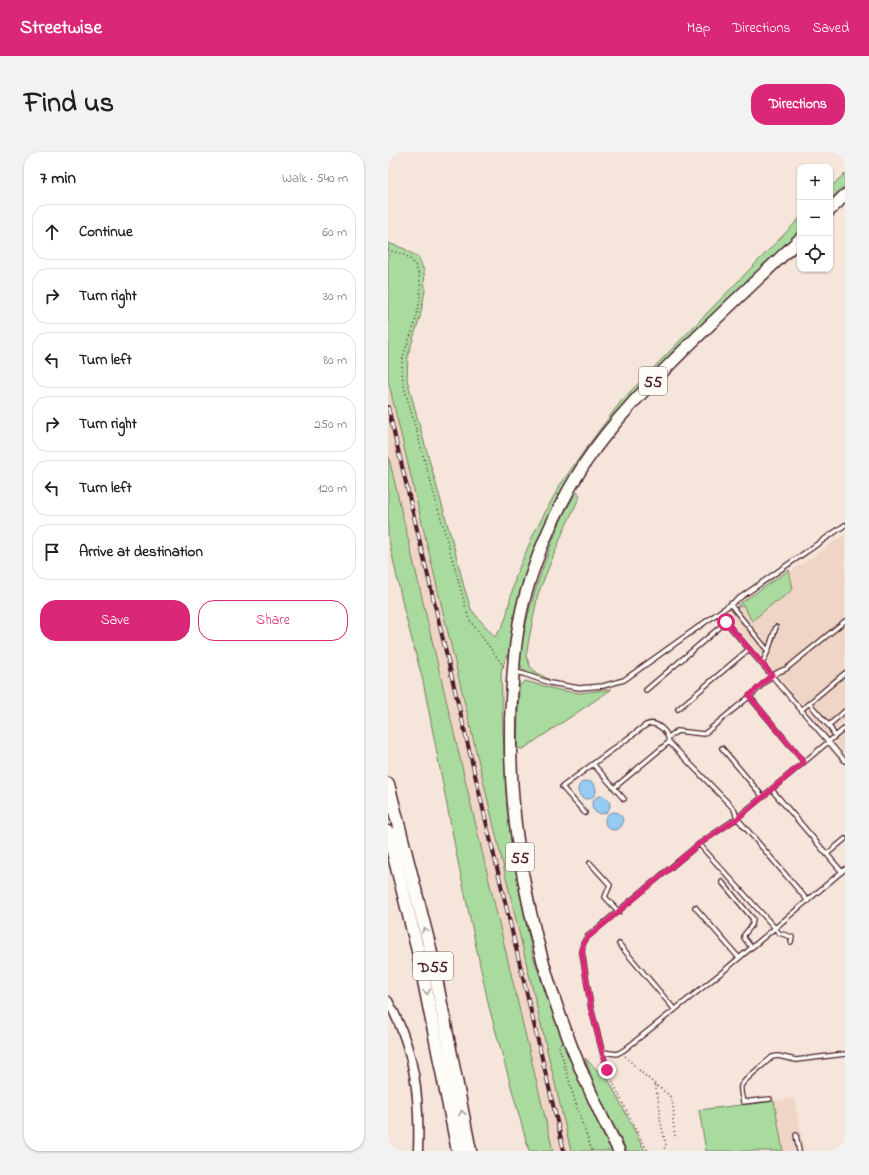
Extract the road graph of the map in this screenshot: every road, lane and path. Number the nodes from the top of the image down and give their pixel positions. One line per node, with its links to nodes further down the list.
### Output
1 (845, 195): 2 (main road)
2 (833, 207)
3 (797, 242): 14 (main road, 55)
4 (388, 250): 14 (path)
5 (845, 525): 6 (lane)
6 (730, 604): 7 (lane); 12 (lane)
7 (718, 613): 9 (lane); 14 (lane)
8 (845, 621): 16 (lane)
9 (726, 622): 11 (lane); 17 (lane)
10 (776, 627): 12 (lane)
11 (749, 649): 13 (lane); 20 (lane)
12 (768, 651): 13 (lane)
13 (762, 664): 16 (lane)
14 (513, 671): 57 (main road, 55)
15 (845, 673): 19 (lane)
16 (772, 675): 18 (lane); 21 (lane)
17 (646, 690)
18 (749, 696): 26 (lane); 31 (lane)
19 (809, 703): 21 (lane); 23 (lane)
20 (678, 709)
21 (801, 710): 28 (lane)
22 (845, 711): 23 (lane)
23 (829, 725): 25 (lane)
24 (845, 728): 25 (lane)
25 (835, 736): 28 (lane)
26 (669, 737): 27 (lane); 32 (lane)
27 (670, 742): 34 (lane); 39 (lane)
28 (828, 742): 30 (lane); 31 (lane)
29 (722, 748): 36 (lane)
30 (845, 761)
31 (804, 762): 35 (lane)
32 (593, 764): 34 (lane); 38 (lane)
33 (388, 784): 68 (highway, D55, one-way to 33)
34 (614, 788): 37 (lane)
35 (772, 790): 36 (lane); 43 (lane)
36 (764, 797): 39 (lane)
37 (624, 799)
38 (585, 813)
39 (738, 818): 42 (lane); 47 (lane)
40 (388, 832): 67 (highway, D55, one-way to 67)
41 (845, 839): 43 (lane)
42 (699, 844): 49 (lane); 50 (lane)
43 (827, 854): 45 (lane)
44 (590, 864): 49 (lane)
45 (844, 870): 47 (lane)
46 (722, 882): 53 (lane)
47 (808, 901): 50 (lane)
48 (696, 907): 54 (lane)
49 (619, 912): 58 (lane)
50 (775, 928): 51 (lane); 53 (lane)
51 (791, 942)
52 (619, 944): 56 (lane)
53 (751, 947): 54 (lane)
54 (739, 958): 56 (lane)
55 (388, 1001): 66 (street)
56 (675, 1010): 59 (lane)
57 (566, 1033): 69 (path); 70 (main road, 55)
58 (603, 1052): 59 (lane); 61 (lane)
59 (620, 1052): 62 (path)
60 (845, 1054): 63 (lane)
61 (607, 1070): 71 (path)
62 (655, 1084): 65 (path); 72 (path)
63 (770, 1099)
64 (796, 1135): 73 (lane)
65 (676, 1137)
66 (418, 1151)
67 (458, 1151)
68 (470, 1151)
69 (592, 1151)
70 (619, 1151)
71 (648, 1151)
72 (663, 1151)
73 (799, 1151)

